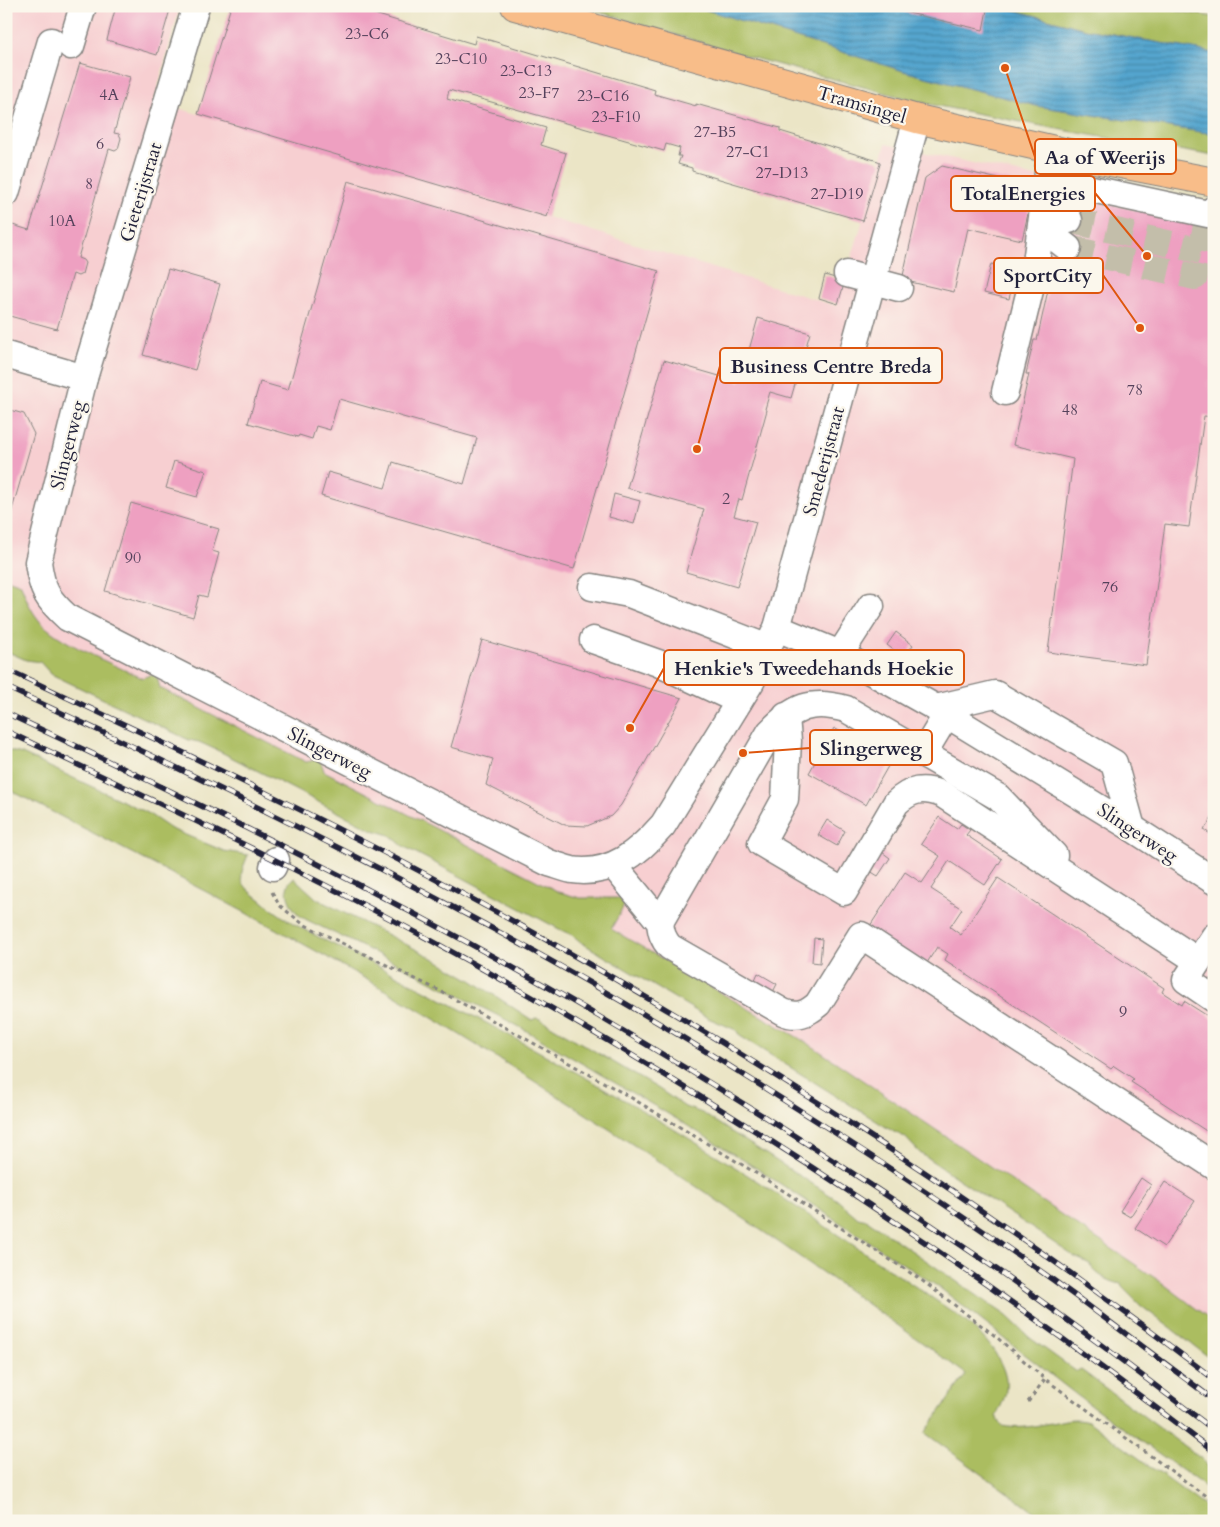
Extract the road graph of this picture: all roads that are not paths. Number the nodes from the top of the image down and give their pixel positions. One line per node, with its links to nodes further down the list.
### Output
1 (83, 6): 7 (street)
2 (196, 6): 16 (street, Gieterijstraat)
3 (515, 6): 4 (main road, Tramsingel)
4 (917, 119): 5 (main road, Tramsingel); 13 (street, Smederijstraat)
5 (1050, 158): 6 (main road, Tramsingel); 8 (street); 10 (street)
6 (1214, 182)
7 (6, 194)
8 (1209, 217)
9 (1069, 220): 10 (street)
10 (1041, 227): 11 (street); 17 (street)
11 (1068, 248)
12 (847, 274): 13 (street)
13 (872, 282): 14 (street); 20 (street, Smederijstraat)
14 (899, 288)
15 (6, 355): 16 (street, Slingerweg)
16 (84, 378): 28 (street, Slingerweg)
17 (1006, 392)
18 (592, 587): 20 (street)
19 (871, 606): 22 (street)
20 (773, 638): 22 (street, Slingerweg); 23 (street, Slingerweg)
21 (593, 640): 23 (street)
22 (840, 654): 24 (street, Slingerweg)
23 (739, 701): 28 (street, Slingerweg)
24 (941, 711): 26 (street); 27 (street, Slingerweg); 27 (street)
25 (786, 716): 26 (street); 30 (street); 31 (street)
26 (923, 754): 30 (street)
27 (1132, 828): 29 (street, Slingerweg)
28 (614, 866): 31 (street)
29 (1214, 881)
30 (1083, 886): 33 (street)
31 (660, 922): 35 (street)
32 (1214, 938): 33 (street)
33 (1198, 961): 34 (street)
34 (1214, 999)
35 (1214, 1166)

